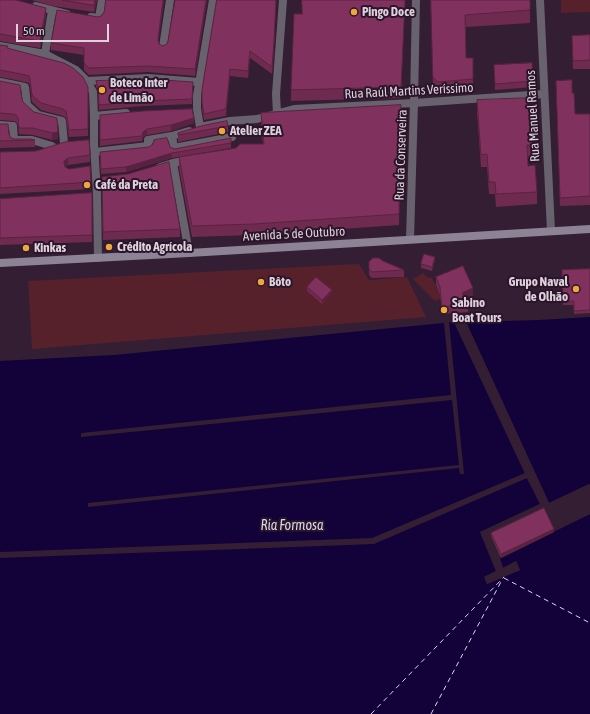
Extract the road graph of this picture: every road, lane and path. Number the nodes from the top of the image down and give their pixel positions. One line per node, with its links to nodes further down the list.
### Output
1 (102, 0): 8 (street)
2 (170, 0): 10 (street)
3 (213, 0): 14 (street)
4 (283, 0): 18 (street)
5 (416, 0): 16 (street, Rua da Conserveira)
6 (540, 0): 15 (street, Rua Manuel Ramos)
7 (25, 4): 8 (street)
8 (52, 11): 11 (street)
9 (0, 46): 11 (street)
10 (163, 47)
11 (45, 54): 12 (street)
12 (87, 81): 14 (street); 19 (street)
13 (0, 82): 24 (street)
14 (199, 82): 21 (street)
15 (544, 94): 16 (street, Rua Raúl Martins Veríssimo); 31 (street, Rua Manuel Ramos)
16 (414, 103): 18 (street, Rua Raúl Martins Veríssimo); 32 (street, Rua da Conserveira)
17 (136, 112): 19 (street)
18 (277, 113): 21 (street, Rua Raúl Martins Veríssimo)
19 (94, 116): 26 (street)
20 (0, 126): 24 (street)
21 (200, 127): 22 (street, Rua Raúl Martins Veríssimo)
22 (172, 136): 23 (street); 26 (street, Rua Raúl Martins Veríssimo)
23 (232, 137)
24 (52, 146): 25 (street)
25 (41, 150)
26 (95, 152): 34 (street)
27 (196, 159): 28 (street)
28 (173, 163): 29 (street); 33 (street)
29 (153, 169)
30 (590, 229): 31 (main road, Avenida 5 de Outubro)
31 (551, 231): 32 (main road, Avenida 5 de Outubro)
32 (410, 239): 33 (main road, Avenida 5 de Outubro)
33 (189, 253): 34 (main road, Avenida 5 de Outubro)
34 (98, 258): 35 (main road, Avenida 5 de Outubro)
35 (0, 262)

